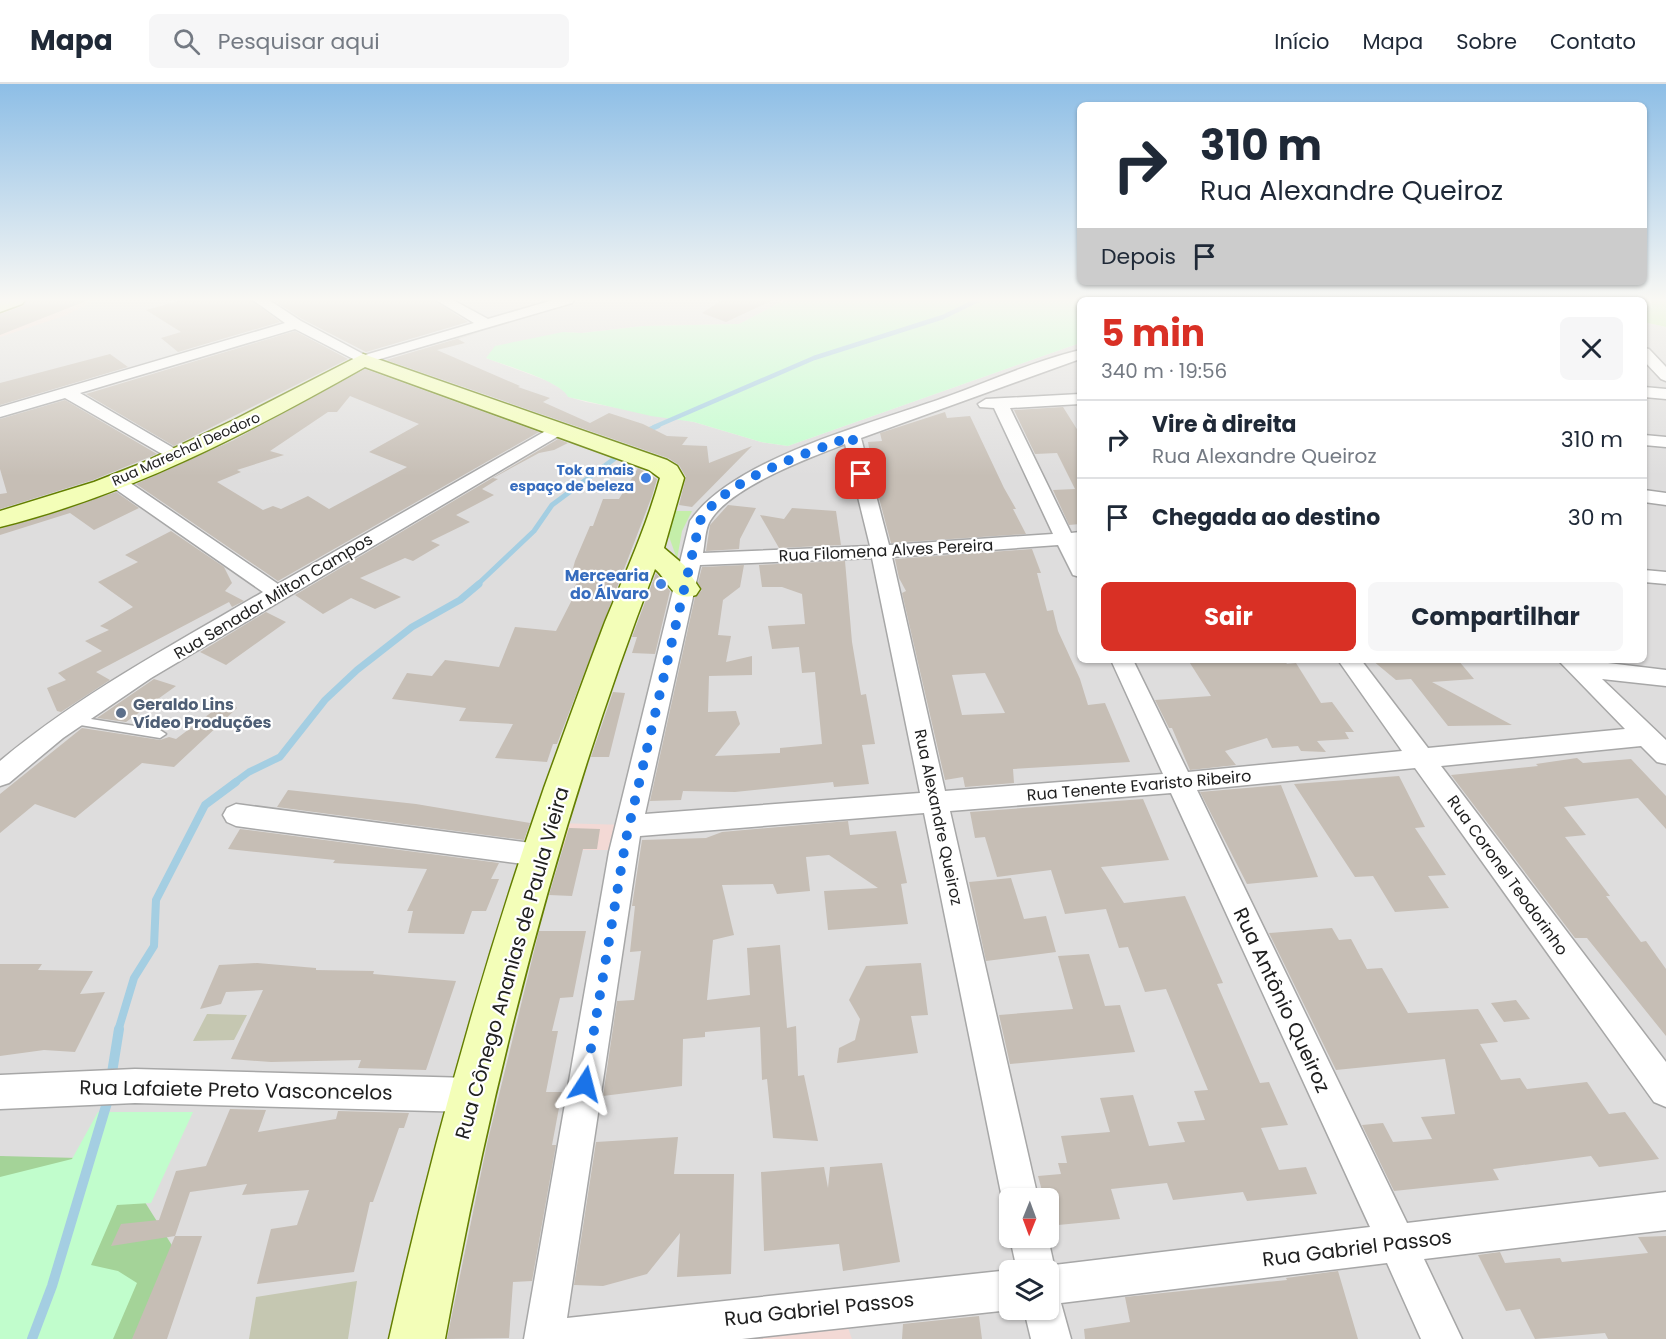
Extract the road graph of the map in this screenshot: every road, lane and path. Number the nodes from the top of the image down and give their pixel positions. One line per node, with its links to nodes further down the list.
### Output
1 (180, 359): 8 (street)
2 (360, 359): 6 (street)
3 (368, 359): 6 (street)
4 (1067, 359): 13 (street)
5 (1650, 359): 7 (street)
6 (363, 360): 15 (street); 19 (street, Rua Marechal Deodoro)
7 (1666, 376)
8 (67, 392): 14 (street); 19 (street)
9 (1647, 392): 10 (street)
10 (1666, 394)
11 (1077, 399): 12 (street)
12 (1000, 404): 13 (street); 24 (street)
13 (939, 405): 16 (street)
14 (0, 412)
15 (556, 430): 25 (street, Rua Cônego Ananias de Paula Vieira); 32 (street, Rua Senador Milton Campos)
16 (852, 436): 26 (street, Rua Alexandre Queiroz); 28 (street)
17 (1647, 440): 18 (street)
18 (1666, 442)
19 (176, 457): 20 (street, Rua Marechal Deodoro)
20 (117, 482): 23 (street, Rua Marechal Deodoro); 32 (street)
21 (1647, 496): 22 (street)
22 (1666, 499)
23 (0, 519)
24 (1072, 539): 26 (street, Rua Filomena Alves Pereira); 27 (street)
25 (649, 549): 31 (street); 49 (street, Rua Cônego Ananias de Paula Vieira)
26 (882, 552): 28 (street, Rua Filomena Alves Pereira); 46 (street, Rua Alexandre Queiroz)
27 (1077, 559)
28 (692, 560): 31 (street)
29 (1647, 576): 30 (street)
30 (1666, 578)
31 (686, 589): 48 (street)
32 (278, 593): 37 (street, Rua Senador Milton Campos)
33 (1123, 663): 45 (street, Rua Antônio Queiroz)
34 (1351, 663): 43 (street, Rua Coronel Teodorinho)
35 (1573, 664): 36 (street); 39 (street)
36 (1666, 678)
37 (72, 720): 38 (lane); 40 (street, Rua Senador Milton Campos)
38 (159, 734)
39 (1648, 736): 41 (street); 43 (street, Rua Tenente Evaristo Ribeiro)
40 (24, 754): 42 (street); 44 (street, Rua Senador Milton Campos)
41 (1666, 755)
42 (0, 759)
43 (1423, 759): 45 (street, Rua Tenente Evaristo Ribeiro); 50 (street, Rua Coronel Teodorinho)
44 (0, 776)
45 (1181, 782): 46 (street, Rua Tenente Evaristo Ribeiro); 55 (street, Rua Antônio Queiroz)
46 (936, 801): 48 (street, Rua Tenente Evaristo Ribeiro); 53 (street, Rua Alexandre Queiroz)
47 (236, 814): 49 (street)
48 (629, 826): 60 (street)
49 (540, 855): 52 (street, Rua Cônego Ananias de Paula Vieira)
50 (1666, 1090)
51 (0, 1092): 52 (street, Rua Lafaiete Preto Vasconcelos)
52 (471, 1095): 59 (street, Rua Cônego Ananias de Paula Vieira)
53 (1018, 1188)
54 (1666, 1211): 55 (street, Rua Gabriel Passos)
55 (1395, 1243): 56 (street, Rua Gabriel Passos); 63 (street, Rua Antônio Queiroz)
56 (1059, 1284)
57 (999, 1291): 61 (street, Rua Gabriel Passos)
58 (1046, 1320): 62 (street)
59 (417, 1339)
60 (544, 1339)
61 (558, 1339)
62 (1051, 1339)
63 (1442, 1339)

